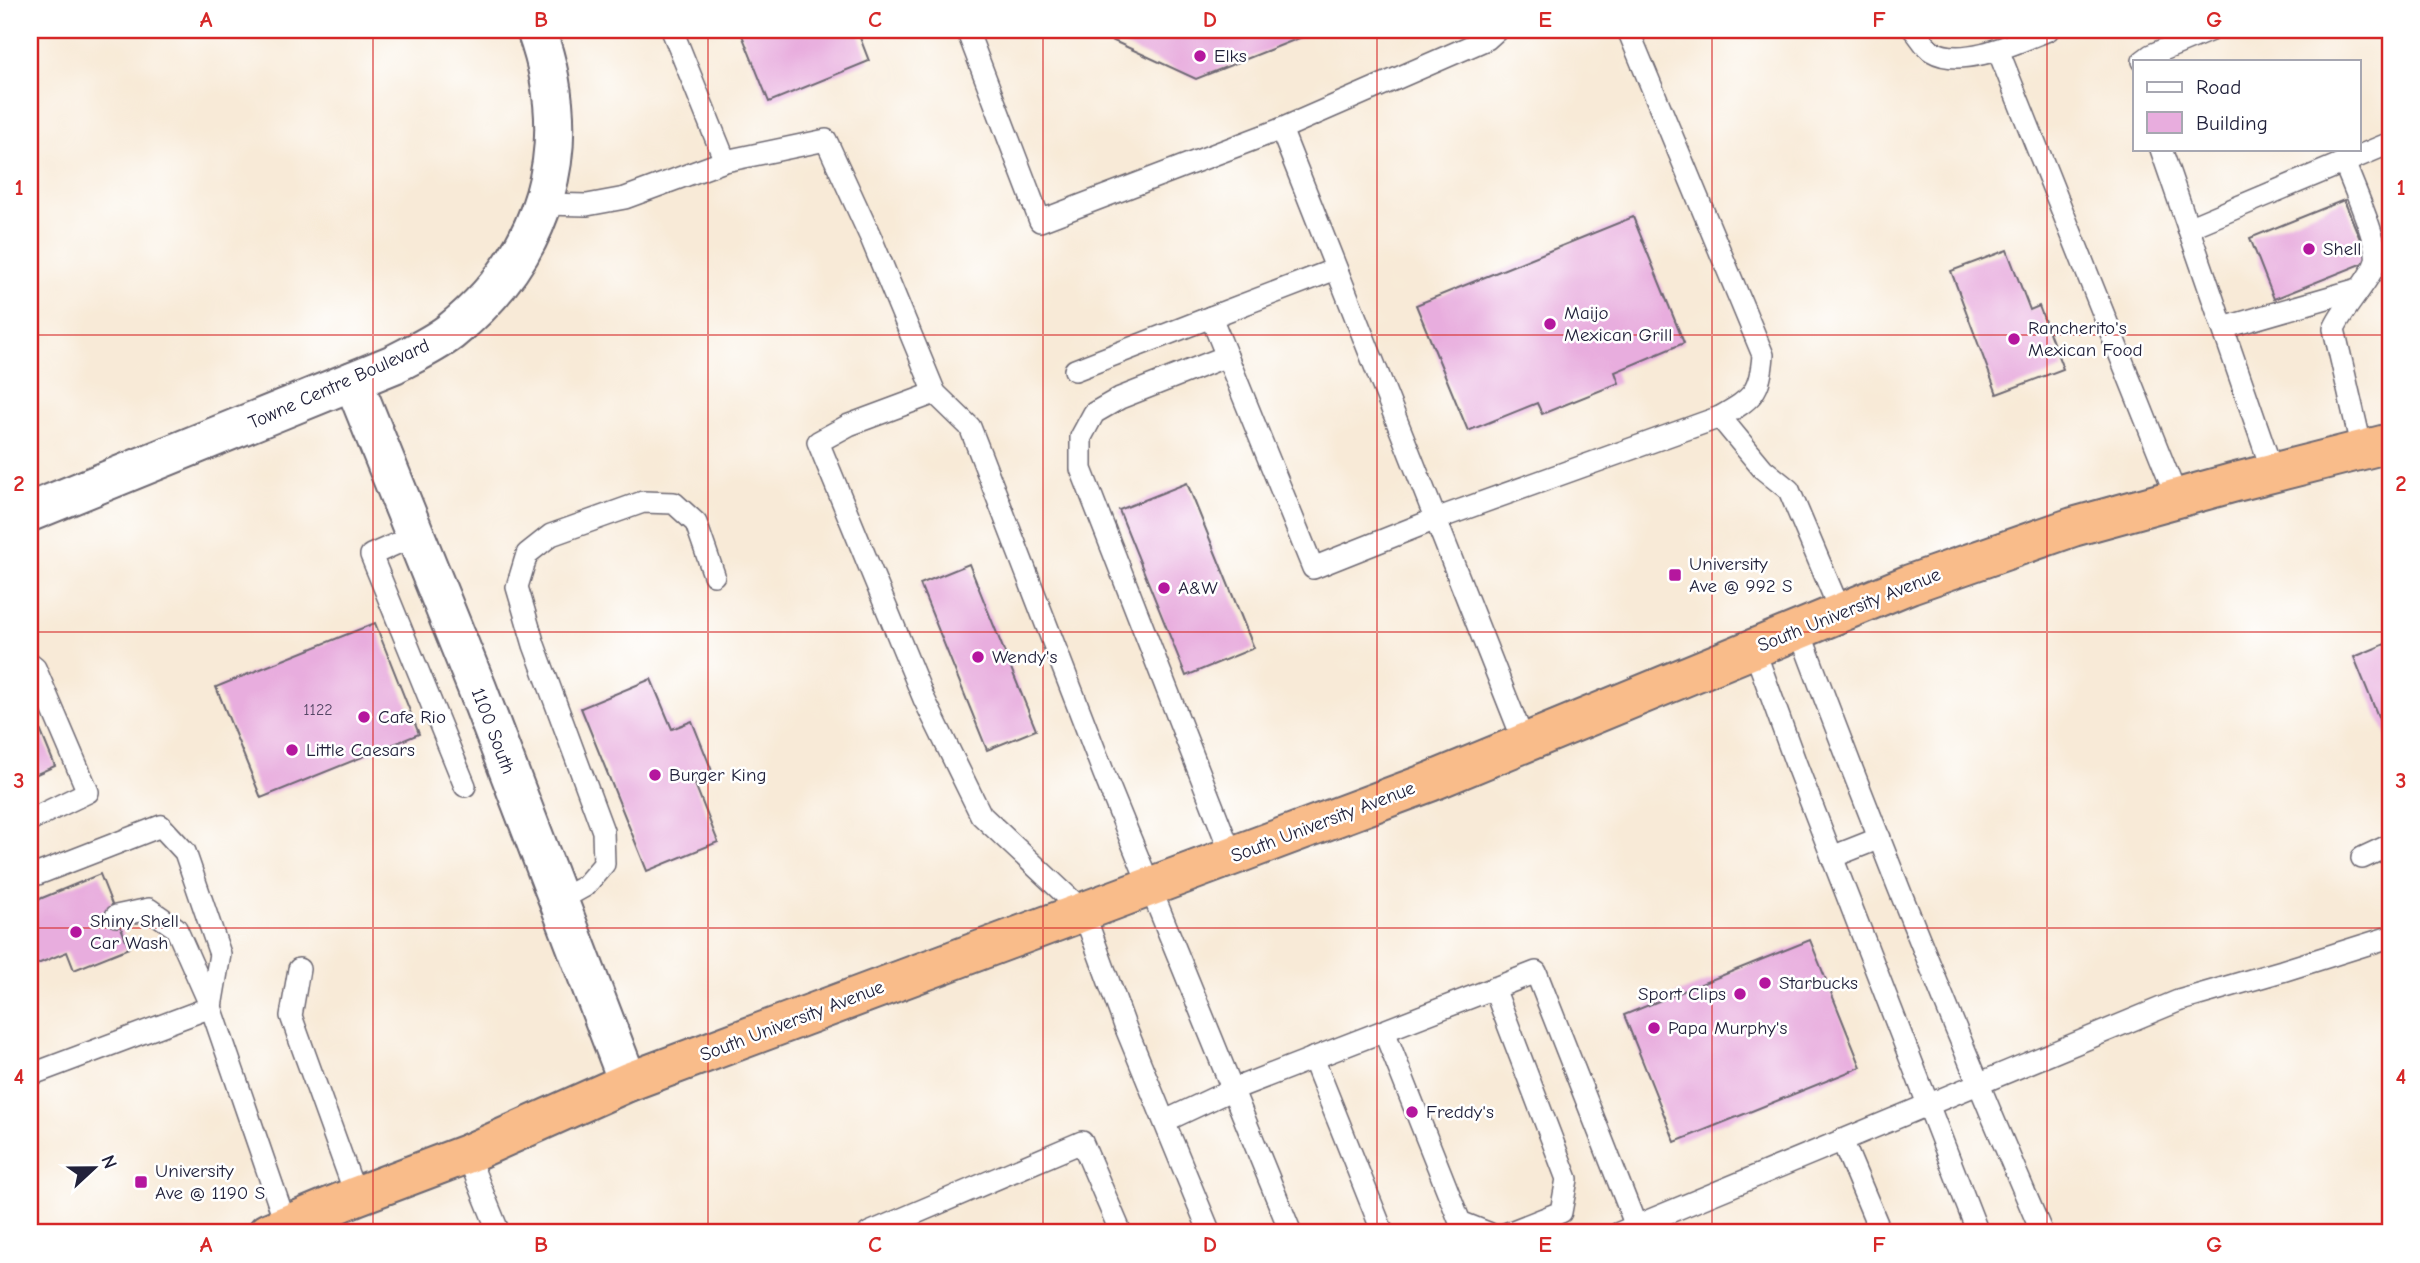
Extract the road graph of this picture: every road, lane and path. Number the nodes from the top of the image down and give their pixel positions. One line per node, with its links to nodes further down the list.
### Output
1 (536, 30): 16 (street, Towne Centre Boulevard)
2 (672, 30): 14 (lane)
3 (967, 30): 11 (lane)
4 (1497, 30): 11 (lane)
5 (1628, 30): 26 (lane)
6 (1914, 30): 9 (lane)
7 (2048, 30): 9 (lane)
8 (2211, 30): 10 (lane)
9 (1998, 50): 29 (lane)
10 (2144, 60)
11 (1281, 129): 18 (lane)
12 (2390, 143): 15 (lane)
13 (2161, 150): 17 (lane)
14 (725, 161): 16 (lane); 25 (lane)
15 (2344, 162): 17 (lane); 19 (lane)
16 (543, 204): 24 (street, Towne Centre Boulevard)
17 (2188, 228): 21 (lane)
18 (1336, 269): 20 (lane); 31 (lane)
19 (2358, 289): 21 (lane); 27 (lane)
20 (1211, 317): 22 (lane); 23 (lane)
21 (2222, 328): 28 (lane)
22 (1227, 356): 31 (lane); 43 (lane)
23 (1075, 370)
24 (353, 381): 30 (street, Towne Centre Boulevard); 32 (street, 1100 South)
25 (934, 393): 47 (lane); 49 (lane)
26 (1720, 417): 31 (lane); 34 (lane)
27 (2376, 447): 28 (highway, South University Avenue)
28 (2273, 473): 29 (highway, South University Avenue)
29 (2177, 498): 34 (highway, South University Avenue)
30 (30, 512)
31 (1436, 519): 38 (lane)
32 (416, 535): 39 (lane); 48 (street, 1100 South)
33 (714, 575): 48 (lane)
34 (1841, 613): 35 (highway, South University Avenue)
35 (1800, 629): 36 (highway, South University Avenue); 41 (lane)
36 (1754, 649): 38 (highway, South University Avenue); 44 (lane)
37 (30, 664): 40 (lane)
38 (1524, 742): 43 (highway, South University Avenue)
39 (465, 786)
40 (30, 820)
41 (1880, 838): 44 (lane); 59 (lane)
42 (2390, 845): 45 (lane)
43 (1232, 856): 47 (highway, South University Avenue)
44 (1832, 857): 61 (lane)
45 (2362, 858)
46 (30, 877): 54 (lane)
47 (1150, 887): 49 (highway, South University Avenue); 60 (lane)
48 (558, 901): 58 (street, 1100 South)
49 (1083, 911): 58 (highway, South University Avenue); 62 (lane)
50 (116, 916): 54 (lane)
51 (2390, 937): 59 (lane)
52 (299, 969): 65 (lane)
53 (1494, 988): 55 (lane); 67 (lane); 75 (lane)
54 (211, 1007): 57 (lane); 66 (lane)
55 (1384, 1031): 56 (lane); 74 (lane)
56 (1313, 1058): 60 (lane); 73 (lane)
57 (30, 1075)
58 (628, 1082): 64 (highway, South University Avenue)
59 (1977, 1083): 61 (lane); 78 (lane)
60 (1231, 1090): 62 (lane); 72 (lane)
61 (1929, 1104): 63 (lane); 77 (lane)
62 (1165, 1121): 71 (lane)
63 (1842, 1140): 67 (lane); 76 (lane)
64 (467, 1154): 65 (highway, South University Avenue); 68 (lane)
65 (356, 1196): 66 (highway, South University Avenue)
66 (276, 1229)
67 (1627, 1230)
68 (499, 1233)
69 (869, 1233): 70 (lane)
70 (1121, 1233)
71 (1210, 1233)
72 (1291, 1233)
73 (1383, 1233)
74 (1488, 1233)
75 (1508, 1233)
76 (1881, 1233)
77 (1978, 1233)
78 (2042, 1233)

